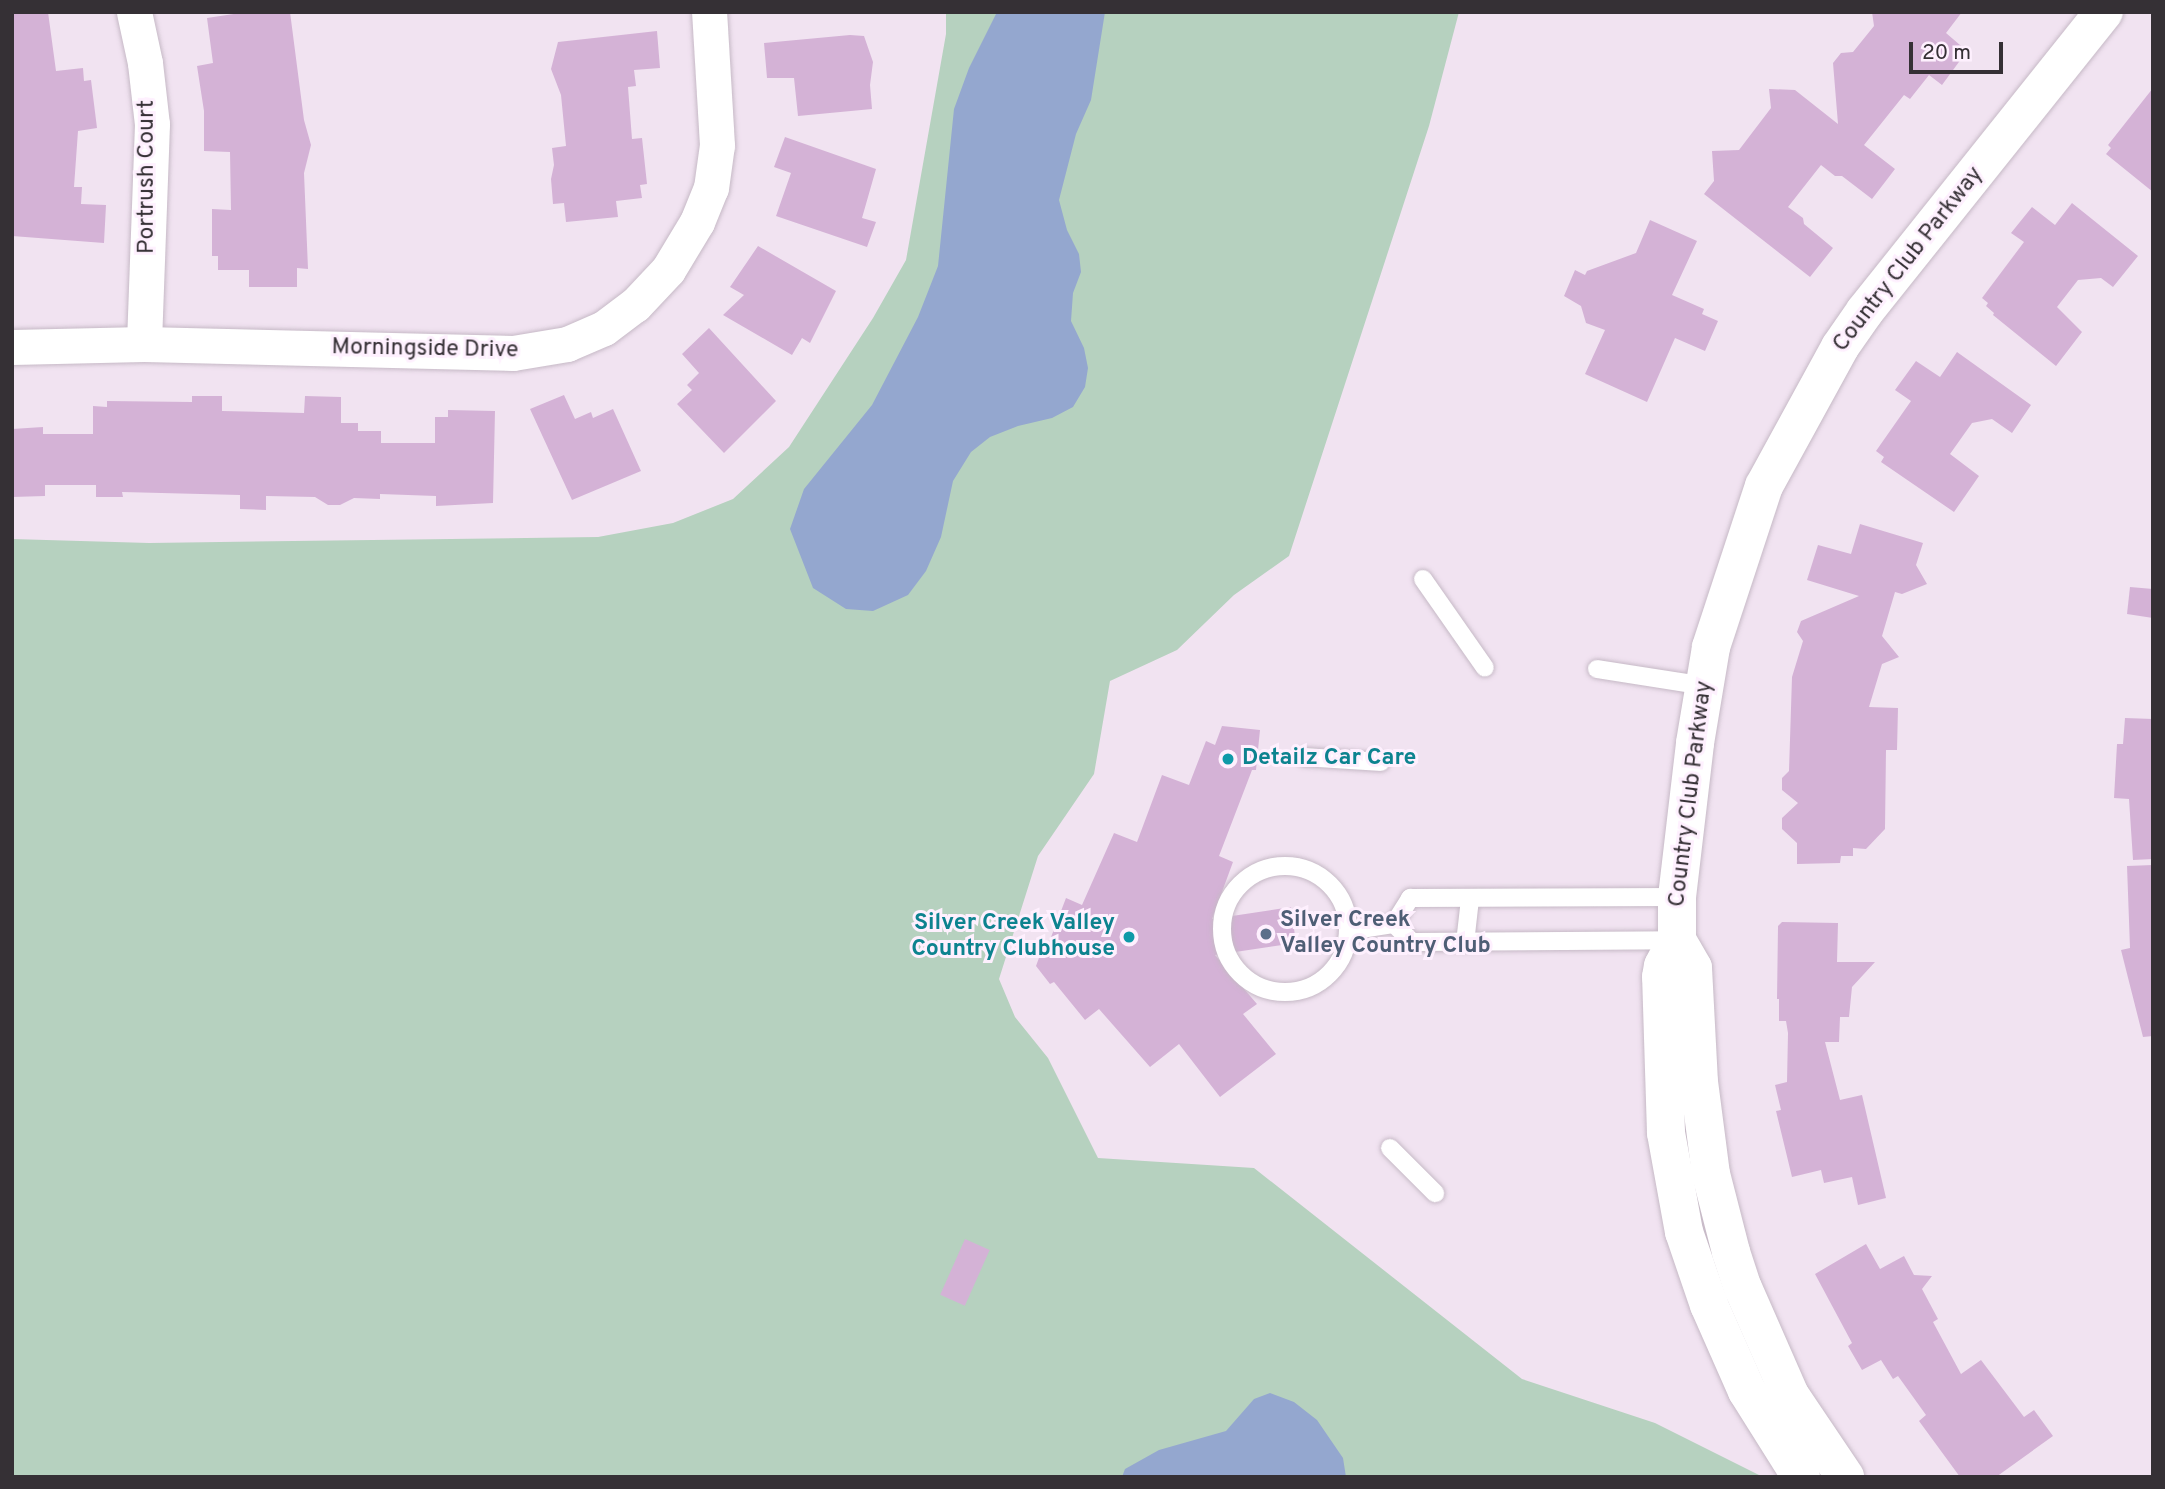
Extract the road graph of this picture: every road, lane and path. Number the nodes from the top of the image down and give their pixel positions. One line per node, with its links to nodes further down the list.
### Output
1 (134, 12): 4 (street, Portrush Court)
2 (709, 12): 4 (street, Morningside Drive)
3 (2104, 12): 9 (street, Country Club Parkway)
4 (144, 344): 5 (street, Morningside Drive)
5 (12, 347)
6 (1423, 579): 7 (lane)
7 (1485, 668)
8 (1597, 669): 9 (lane)
9 (1704, 686): 12 (street, Country Club Parkway)
10 (1304, 757): 11 (lane)
11 (1381, 762)
12 (1677, 897): 13 (lane); 16 (street, Country Club Parkway)
13 (1470, 899): 14 (lane); 17 (lane)
14 (1394, 923): 15 (lane); 17 (lane)
15 (1348, 931): 15 (lane)
16 (1678, 940): 17 (lane); 20 (street, Country Club Parkway); 21 (street, Country Club Parkway)
17 (1465, 943)
18 (1390, 1149): 19 (lane)
19 (1435, 1193)
20 (1731, 1252): 21 (street); 23 (street, Country Club Parkway)
21 (1695, 1266): 22 (street, Country Club Parkway)
22 (1801, 1477)
23 (1845, 1477)

